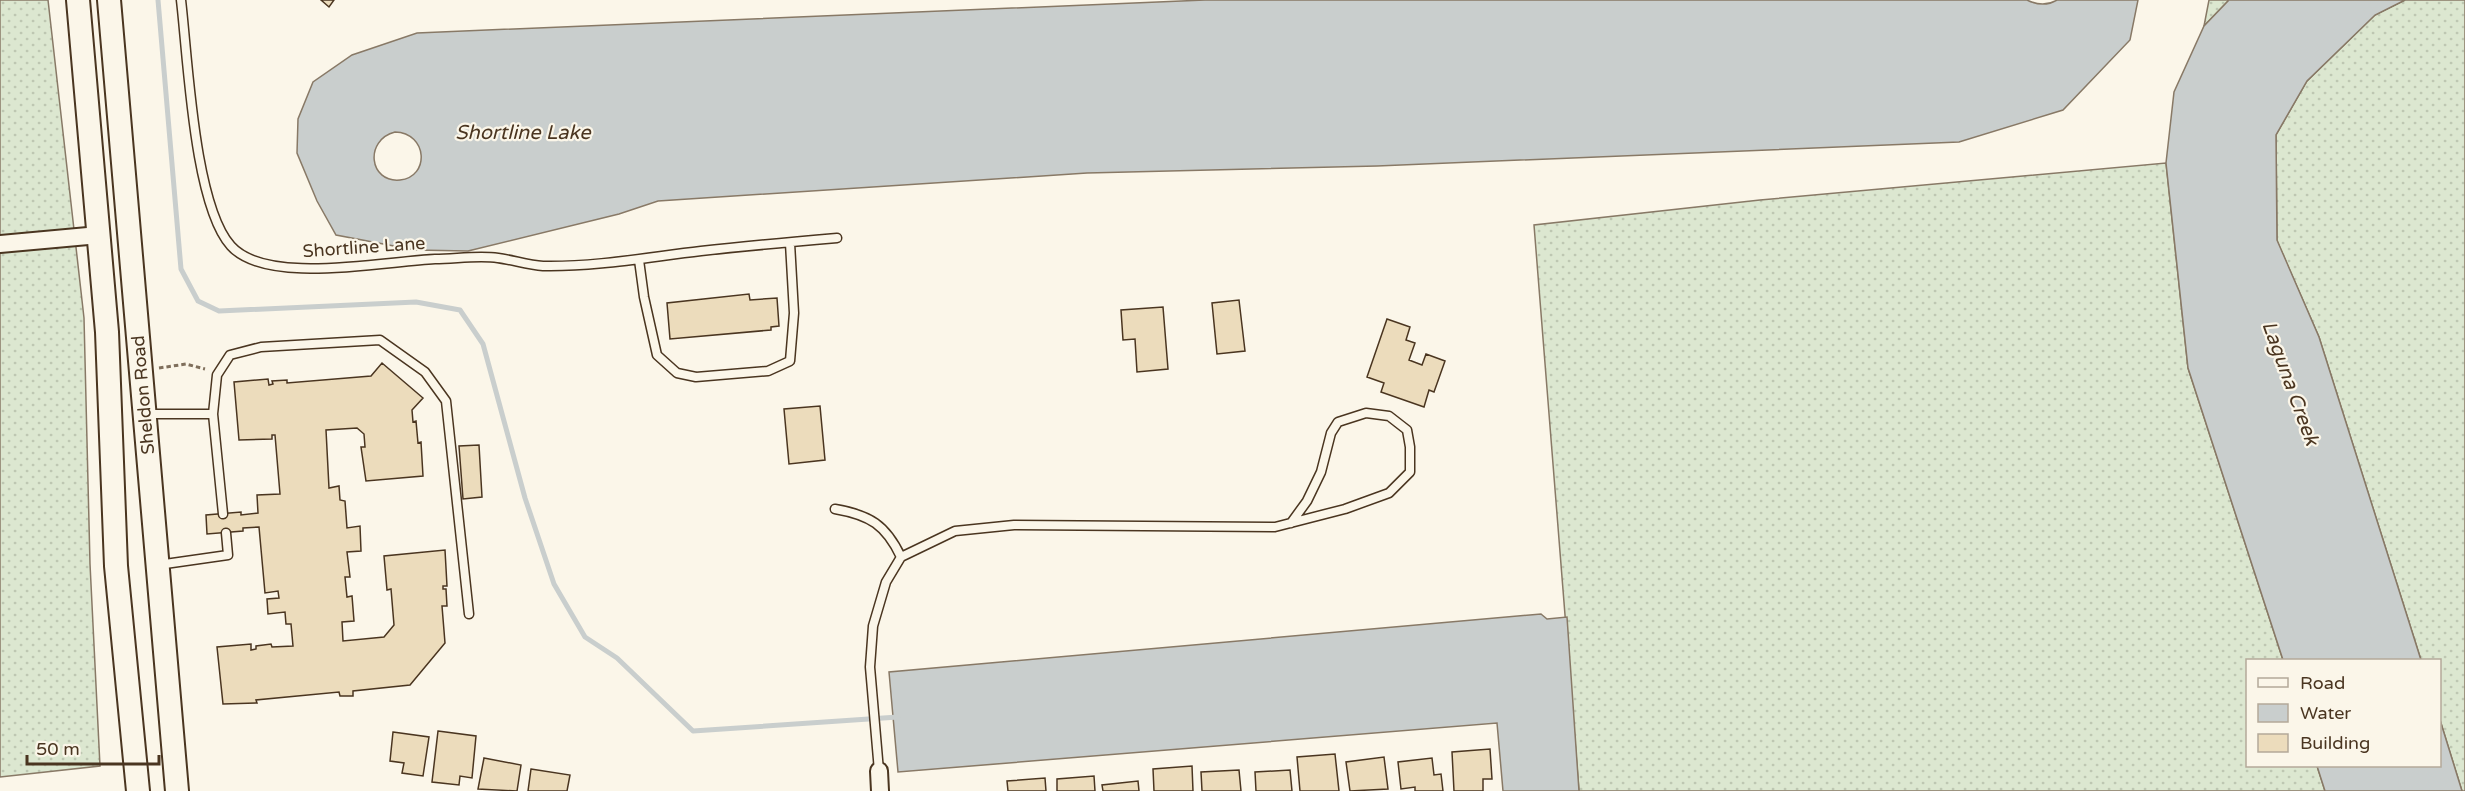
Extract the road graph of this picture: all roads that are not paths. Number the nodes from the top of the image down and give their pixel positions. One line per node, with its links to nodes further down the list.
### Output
1 (78, 0): 4 (main road, Sheldon Road)
2 (109, 0): 9 (main road, Sheldon Road)
3 (181, 0): 8 (lane, Shortline Lane)
4 (99, 235): 7 (street); 19 (main road, Sheldon Road)
5 (837, 238): 6 (lane, Shortline Lane)
6 (790, 243): 8 (lane, Shortline Lane); 8 (lane)
7 (0, 244)
8 (639, 260)
9 (145, 414): 10 (lane); 16 (main road, Sheldon Road)
10 (213, 414): 12 (lane); 17 (lane)
11 (835, 509): 15 (lane)
12 (223, 514)
13 (1291, 523): 13 (lane); 15 (lane)
14 (226, 532): 16 (lane)
15 (901, 558): 18 (lane)
16 (158, 565): 20 (main road, Sheldon Road)
17 (469, 614)
18 (879, 771): 21 (street)
19 (138, 791)
20 (177, 791)
21 (880, 791)

